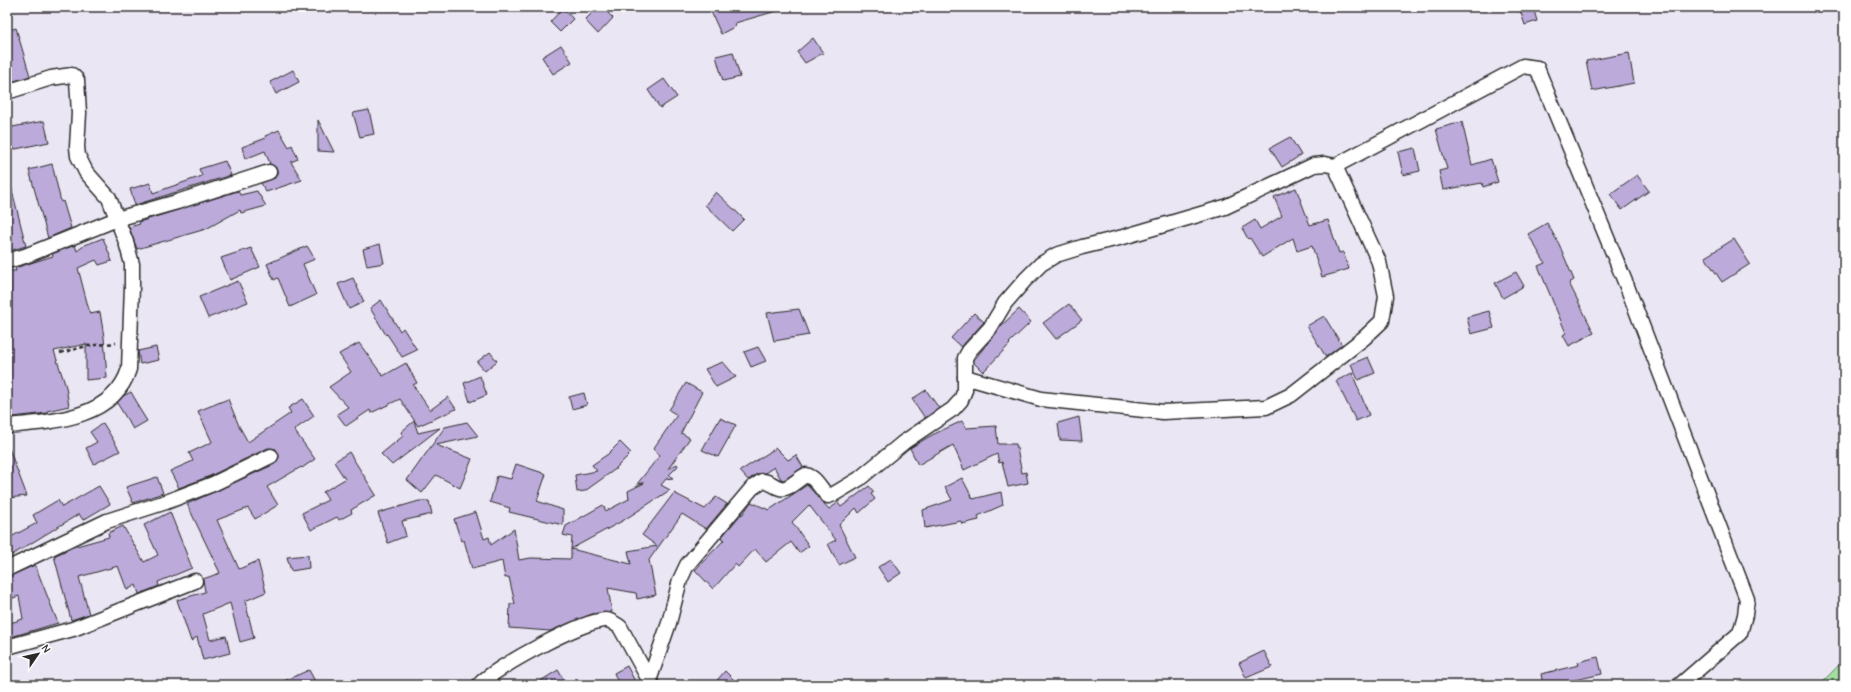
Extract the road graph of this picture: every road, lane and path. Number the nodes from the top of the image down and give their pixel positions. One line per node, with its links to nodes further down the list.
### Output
1 (7, 92): 4 (street)
2 (1335, 166): 8 (street); 8 (street); 16 (street)
3 (269, 172): 4 (street)
4 (117, 219): 5 (street); 6 (street)
5 (7, 261)
6 (131, 341): 7 (path); 9 (street)
7 (60, 353)
8 (965, 378): 14 (street)
9 (7, 426)
10 (270, 456): 11 (street)
11 (7, 569)
12 (195, 581): 13 (street)
13 (7, 647)
14 (651, 682): 15 (street)
15 (479, 685)
16 (1680, 685)

